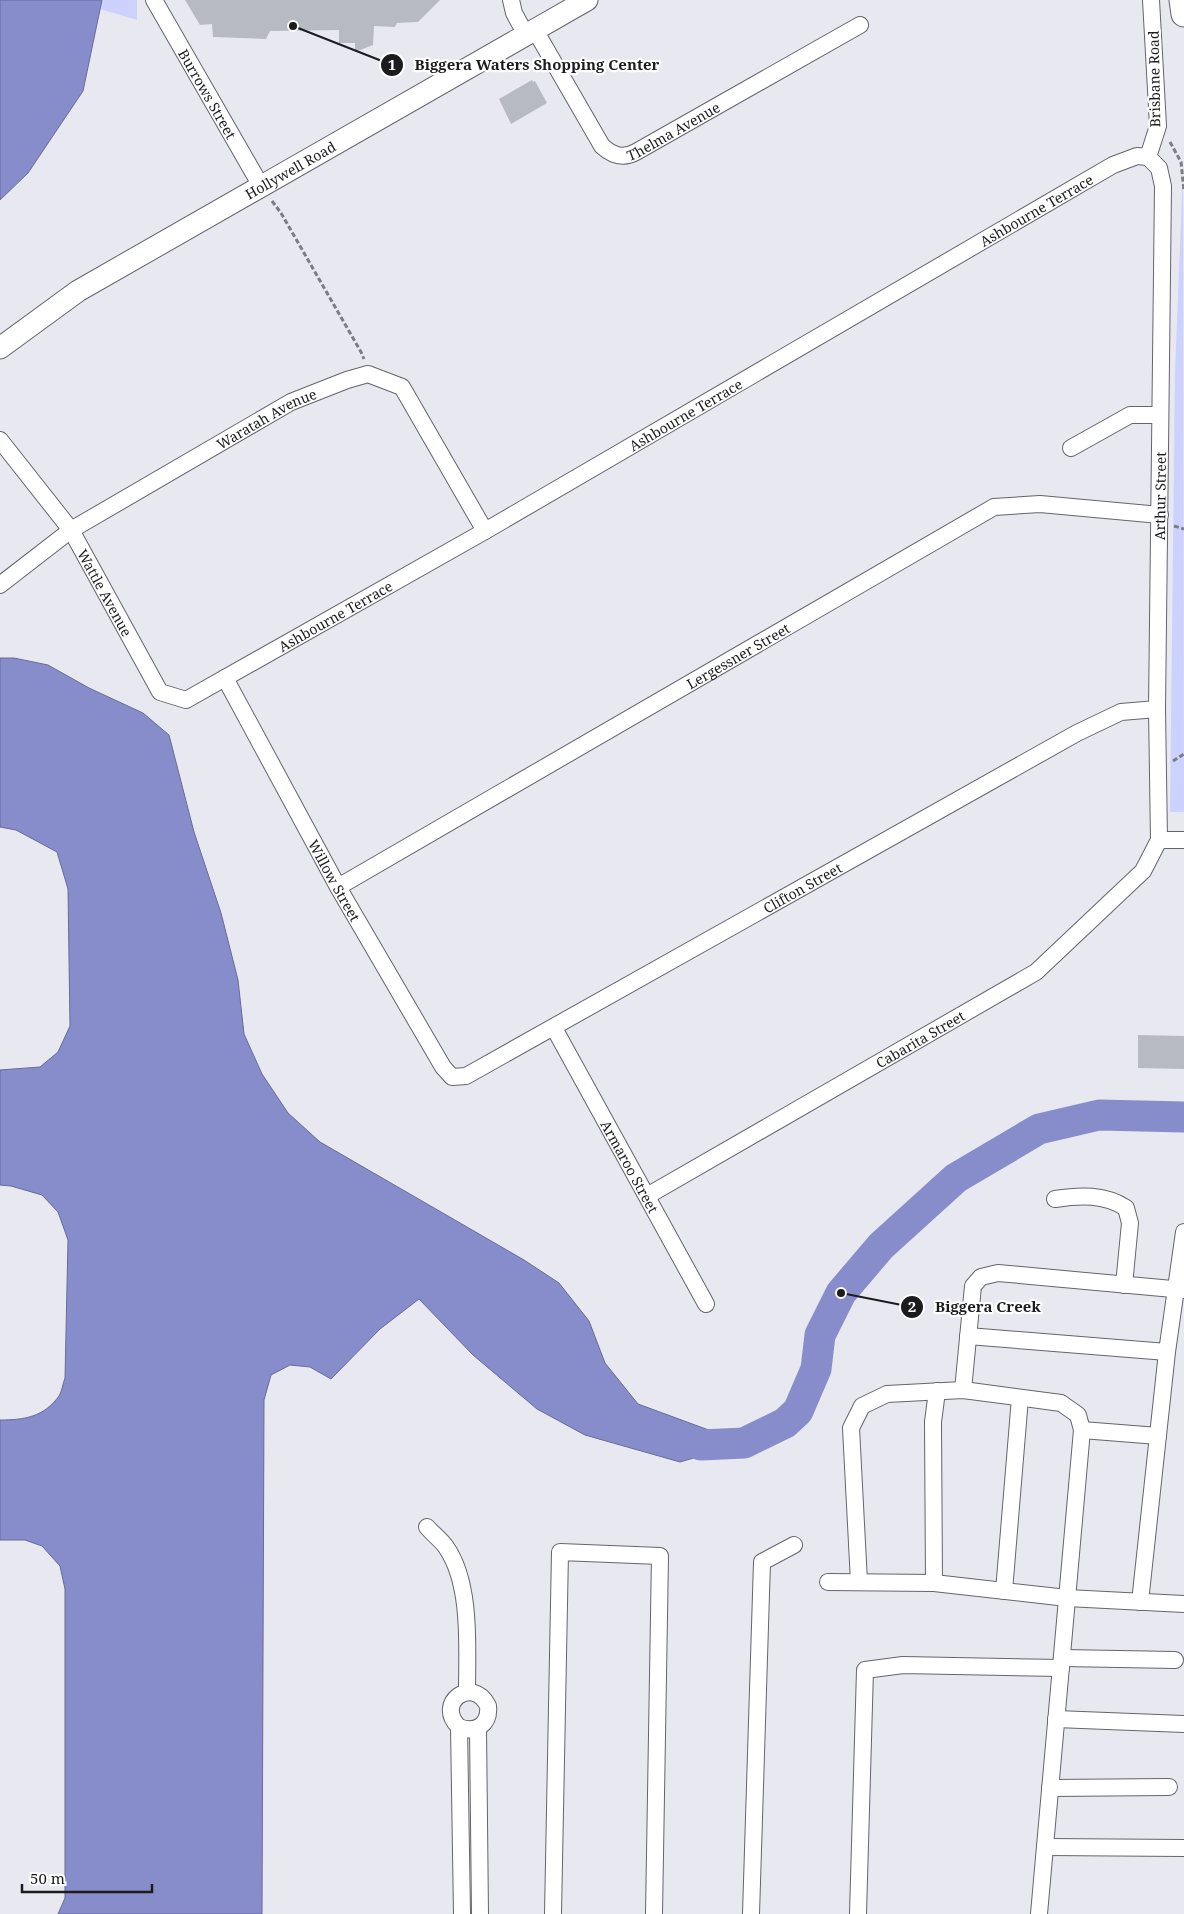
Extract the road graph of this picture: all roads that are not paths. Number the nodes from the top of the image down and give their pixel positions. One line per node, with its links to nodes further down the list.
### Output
1 (154, 0): 10 (street, Burrows Street)
2 (511, 0): 8 (street)
3 (587, 0): 8 (main road, Hollywell Road)
4 (1151, 0): 9 (street, Brisbane Road)
5 (1182, 0): 6 (highway)
6 (1184, 14)
7 (860, 25): 8 (street, Thelma Avenue)
8 (530, 33): 10 (main road, Hollywell Road)
9 (1148, 158): 12 (street, Arthur Street); 17 (street, Ashbourne Terrace)
10 (261, 186): 11 (main road, Hollywell Road)
11 (0, 348)
12 (1159, 416): 14 (street); 15 (street, Arthur Street)
13 (0, 440): 16 (street, Wattle Avenue)
14 (1071, 448)
15 (1160, 515): 20 (street, Arthur Street); 23 (street, Lergessner Street)
16 (71, 530): 17 (street, Waratah Avenue); 18 (street, Waratah Avenue); 19 (street, Wattle Avenue)
17 (486, 531): 19 (street, Ashbourne Terrace)
18 (0, 585)
19 (225, 678): 23 (street, Willow Street)
20 (1157, 708): 21 (street, Arthur Street); 24 (street, Clifton Street)
21 (1159, 840): 22 (street); 26 (street, Cabarita Street)
22 (1184, 840)
23 (338, 887): 25 (street, Willow Street)
24 (554, 1028): 25 (street, Clifton Street); 26 (street, Armaroo Street)
25 (452, 1077)
26 (647, 1196): 31 (street, Armaroo Street)
27 (1055, 1198): 29 (street)
28 (1184, 1232): 30 (street)
29 (1124, 1285): 30 (street); 32 (street)
30 (1180, 1290): 33 (street)
31 (706, 1304)
32 (968, 1336): 33 (street); 34 (street)
33 (1167, 1352): 38 (street)
34 (963, 1390): 35 (street); 36 (street)
35 (937, 1391): 42 (street); 43 (street)
36 (1020, 1398): 37 (street); 44 (street)
37 (1082, 1430): 38 (street); 45 (street)
38 (1158, 1436): 46 (street)
39 (427, 1527): 50 (street)
40 (794, 1545): 63 (street)
41 (828, 1582): 42 (street)
42 (859, 1582): 43 (street)
43 (934, 1583): 44 (street)
44 (1004, 1591): 45 (street)
45 (1067, 1598): 46 (street); 49 (street)
46 (1140, 1602): 47 (street)
47 (1184, 1604)
48 (1175, 1660): 49 (street)
49 (1062, 1663): 51 (street); 64 (street)
50 (467, 1692): 53 (street); 54 (street)
51 (1056, 1719): 52 (street); 56 (street)
52 (1184, 1724)
53 (459, 1727): 54 (street); 59 (street)
54 (478, 1728): 60 (street)
55 (1169, 1787): 56 (street)
56 (1050, 1788): 57 (street)
57 (1045, 1847): 58 (street); 65 (street)
58 (1184, 1848)
59 (462, 1914)
60 (480, 1914)
61 (553, 1914): 62 (street)
62 (654, 1914)
63 (751, 1914)
64 (858, 1914)
65 (1039, 1914)

